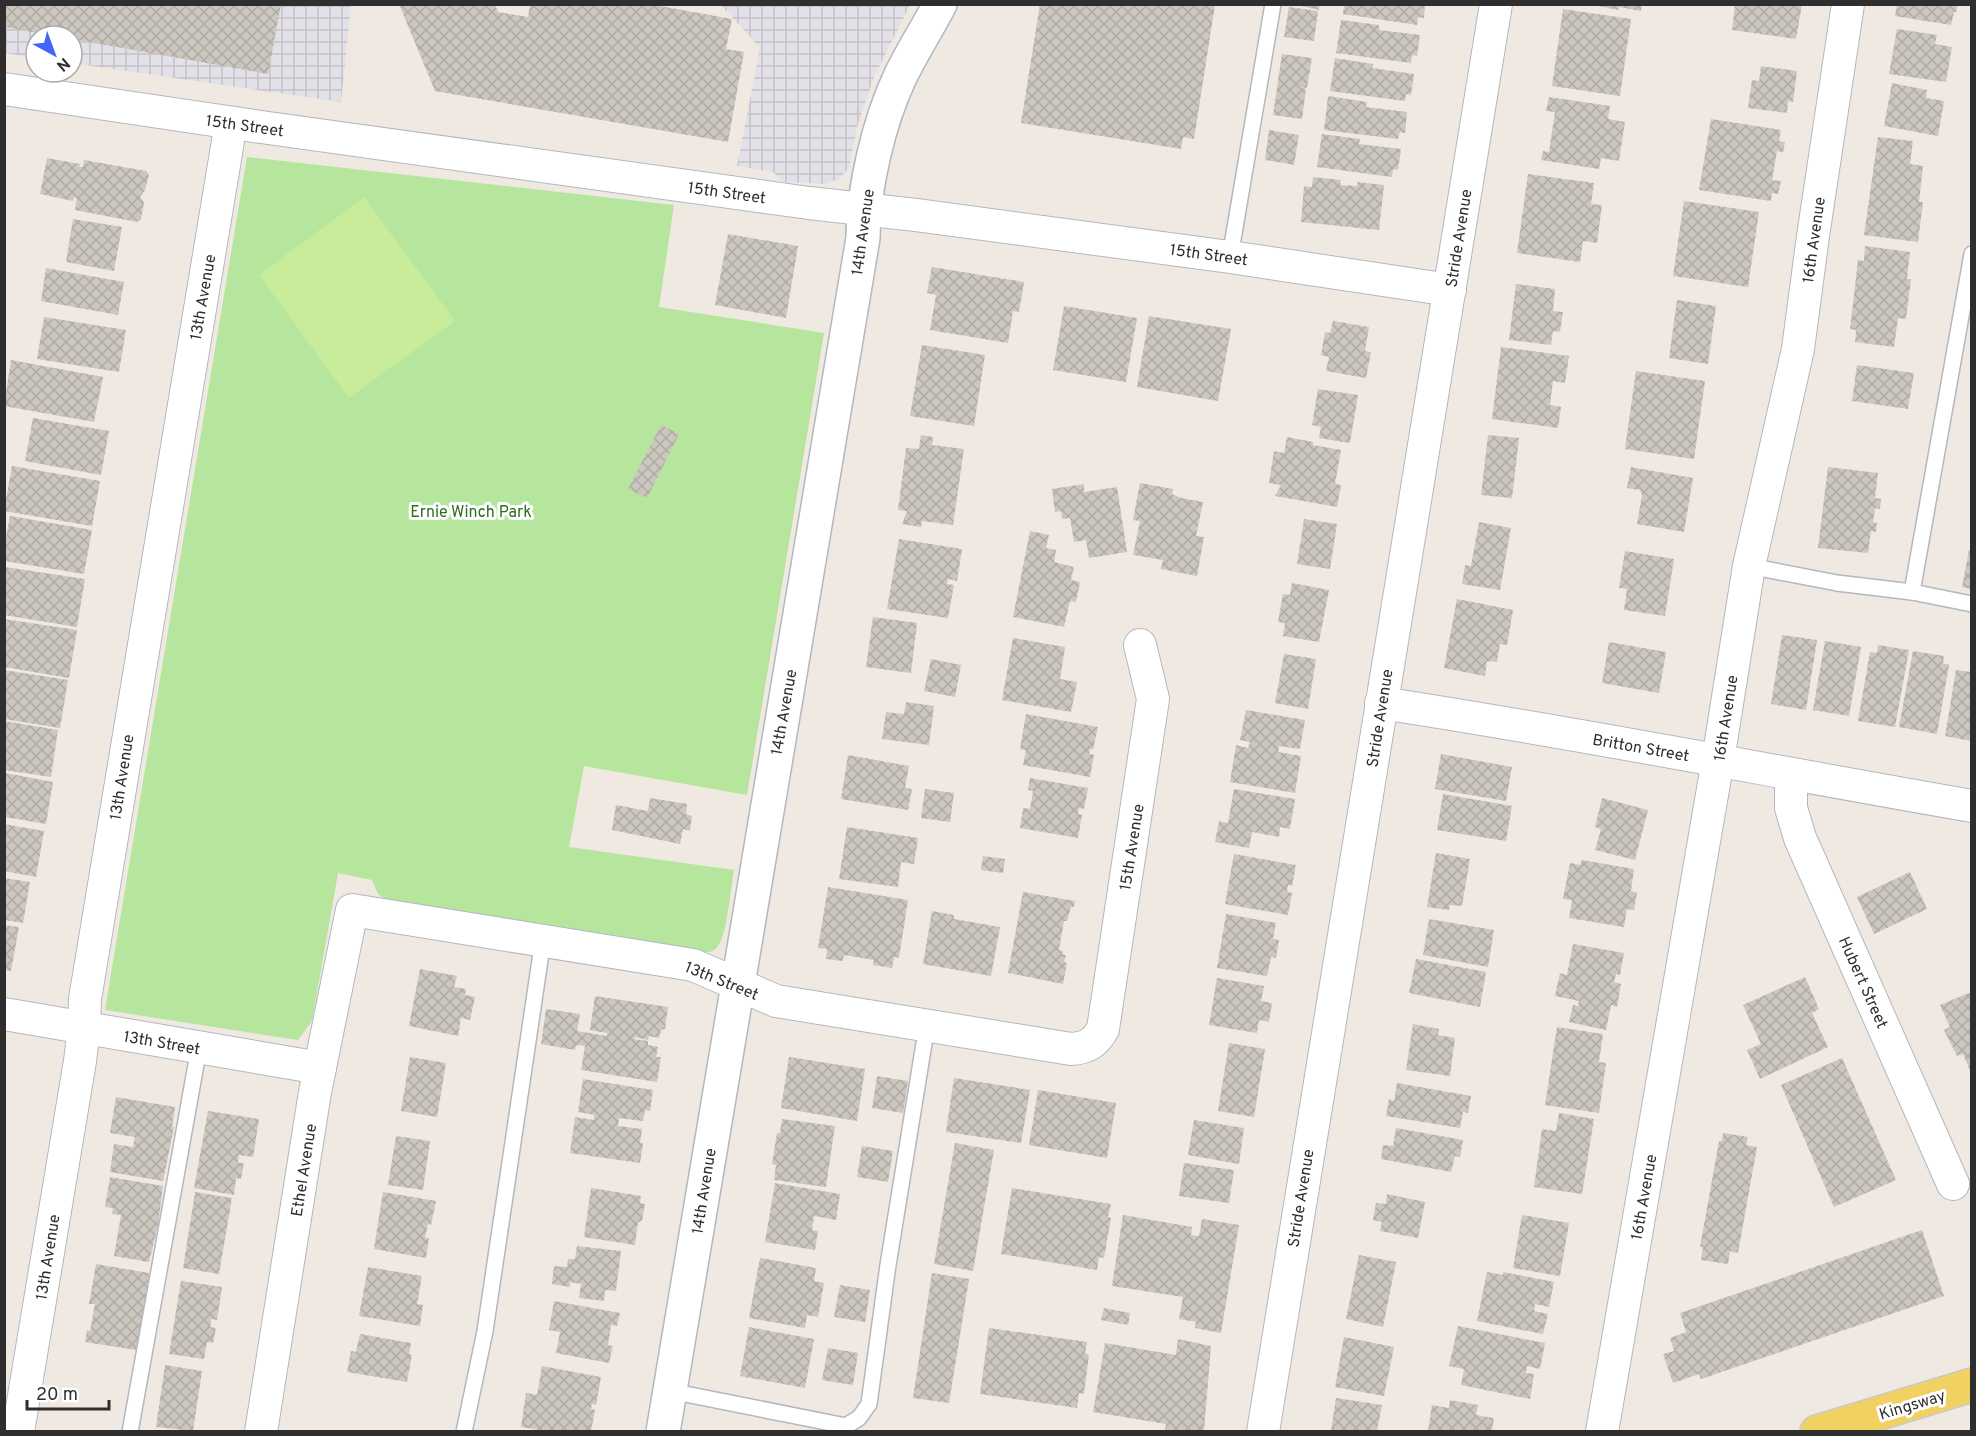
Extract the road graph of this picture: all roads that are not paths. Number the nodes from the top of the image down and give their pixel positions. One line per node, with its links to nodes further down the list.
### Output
1 (940, 4): 7 (street, 14th Avenue)
2 (1273, 4): 9 (lane)
3 (1496, 4): 10 (street, Stride Avenue)
4 (1848, 4): 11 (street, 16th Avenue)
5 (4, 89): 6 (street, 15th Street)
6 (231, 123): 7 (street, 15th Street); 24 (street, 13th Avenue)
7 (863, 209): 9 (street, 15th Street); 21 (street, 14th Avenue)
8 (1971, 254): 12 (lane)
9 (1230, 257): 10 (street, 15th Street)
10 (1450, 290): 15 (street, Stride Avenue)
11 (1749, 566): 12 (lane); 16 (street, 16th Avenue)
12 (1911, 592): 13 (lane)
13 (1971, 604)
14 (1140, 645): 25 (street, 15th Avenue)
15 (1381, 704): 16 (street, Britton Street); 36 (street, Stride Avenue)
16 (1718, 760): 17 (street, Britton Street); 37 (street, 16th Avenue)
17 (1791, 775): 18 (street, Britton Street); 28 (street, Hubert Street)
18 (1971, 806)
19 (352, 910): 20 (street, 13th Street); 27 (street, Ethel Avenue)
20 (543, 940): 21 (street, 13th Street); 34 (lane)
21 (737, 986): 23 (street, 13th Street); 30 (street, 14th Avenue)
22 (4, 1014): 24 (street, 13th Street)
23 (927, 1026): 25 (street, 13th Street); 30 (lane)
24 (84, 1029): 26 (street, 13th Street); 31 (street, 13th Avenue)
25 (1090, 1045)
26 (200, 1048): 27 (street, 13th Street); 32 (lane)
27 (320, 1068): 33 (street, Ethel Avenue)
28 (1953, 1184)
29 (1971, 1385): 38 (main road, Kingsway)
30 (670, 1391): 35 (street, 14th Avenue)
31 (18, 1431)
32 (130, 1431)
33 (261, 1431)
34 (464, 1431)
35 (663, 1431)
36 (1263, 1431)
37 (1602, 1431)
38 (1818, 1431)

